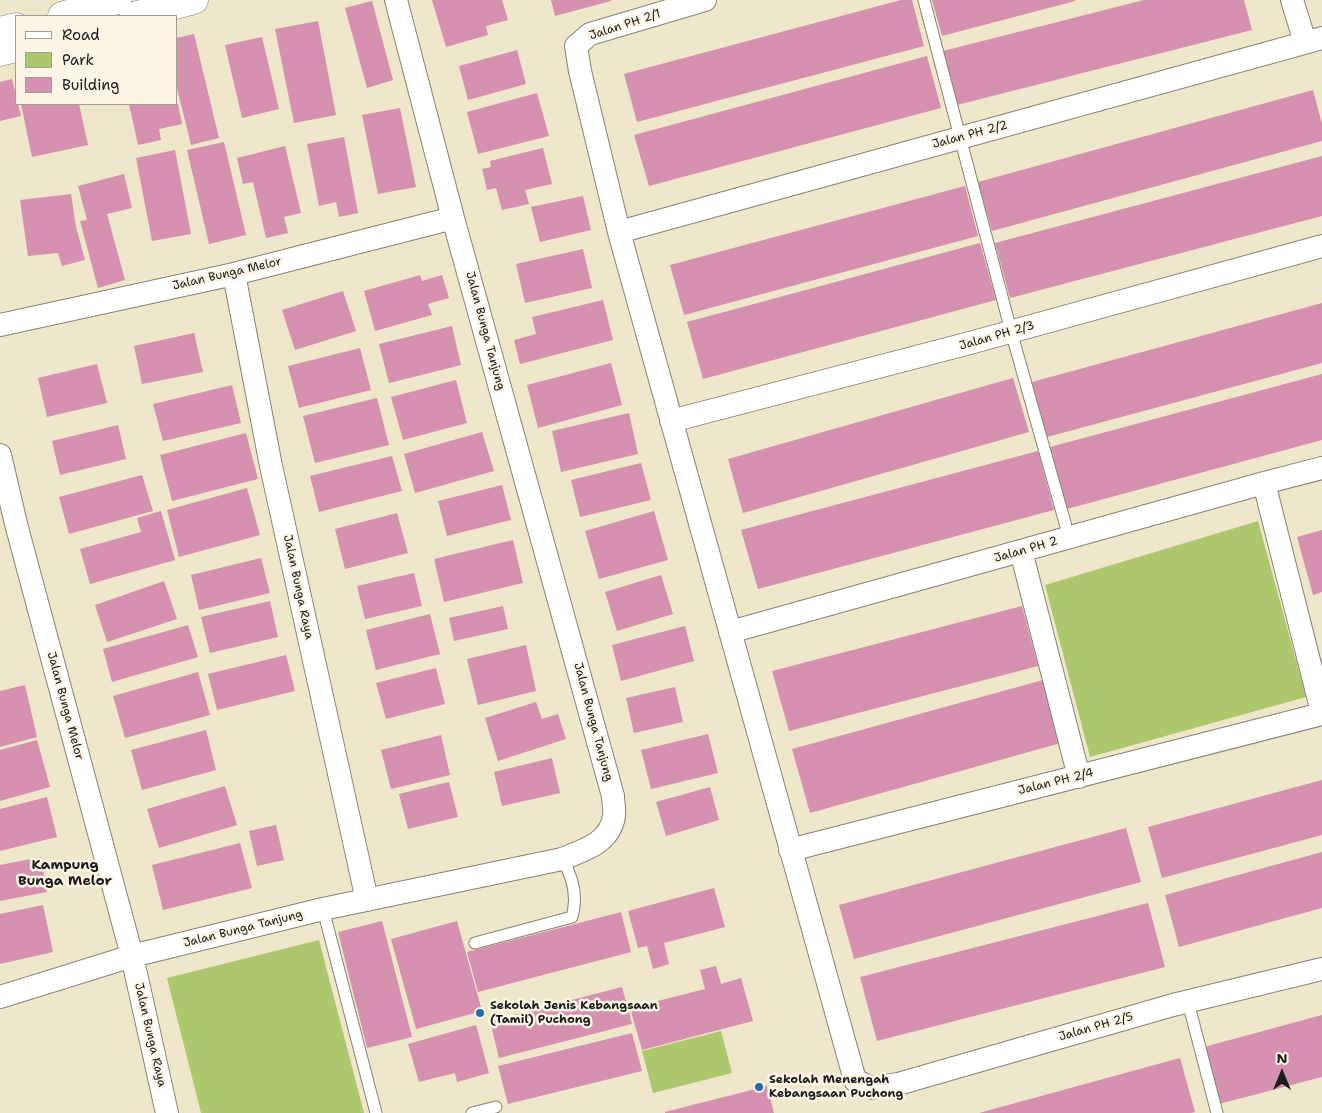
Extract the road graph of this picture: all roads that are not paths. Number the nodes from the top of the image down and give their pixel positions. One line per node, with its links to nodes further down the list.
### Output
1 (117, 0): 7 (main road)
2 (194, 0): 8 (main road)
3 (396, 0): 15 (street, Jalan Bunga Tanjung)
4 (705, 0): 16 (street, Jalan PH 2/1)
5 (924, 0): 14 (lane)
6 (1292, 0): 11 (street)
7 (65, 15)
8 (138, 15)
9 (15, 27): 10 (main road)
10 (0, 31)
11 (1313, 40): 14 (street, Jalan PH 2/2)
12 (15, 48): 13 (main road)
13 (0, 52)
14 (961, 137): 16 (street, Jalan PH 2/2); 20 (lane)
15 (453, 218): 18 (street, Jalan Bunga Melor); 31 (street, Jalan Bunga Tanjung)
16 (619, 232): 21 (street)
17 (1322, 246): 20 (street, Jalan PH 2/3)
18 (234, 274): 19 (street, Jalan Bunga Melor); 32 (street, Jalan Bunga Raya)
19 (0, 325)
20 (1011, 331): 21 (street, Jalan PH 2/3); 25 (lane)
21 (672, 421): 27 (street)
22 (0, 455): 35 (street, Jalan Bunga Melor)
23 (1322, 468): 24 (street, Jalan PH 2)
24 (1264, 482): 25 (street, Jalan PH 2); 28 (street)
25 (1069, 537): 26 (street, Jalan PH 2)
26 (1021, 551): 27 (street, Jalan PH 2); 29 (street)
27 (730, 632): 30 (street)
28 (1322, 713): 29 (street, Jalan PH 2/4)
29 (1079, 777): 30 (street, Jalan PH 2/4)
30 (790, 850): 38 (street, Jalan PH 2/5)
31 (562, 859): 32 (street, Jalan Bunga Tanjung); 34 (lane)
32 (367, 900): 33 (street, Jalan Bunga Tanjung)
33 (324, 909): 35 (street, Jalan Bunga Tanjung); 41 (lane)
34 (475, 943)
35 (132, 956): 37 (street, Jalan Bunga Tanjung); 40 (street, Jalan Bunga Raya)
36 (1322, 969): 38 (street, Jalan PH 2/5)
37 (0, 997)
38 (1188, 1002): 43 (lane)
39 (496, 1107): 42 (lane)
40 (167, 1113)
41 (376, 1113)
42 (472, 1113)
43 (1217, 1113)

